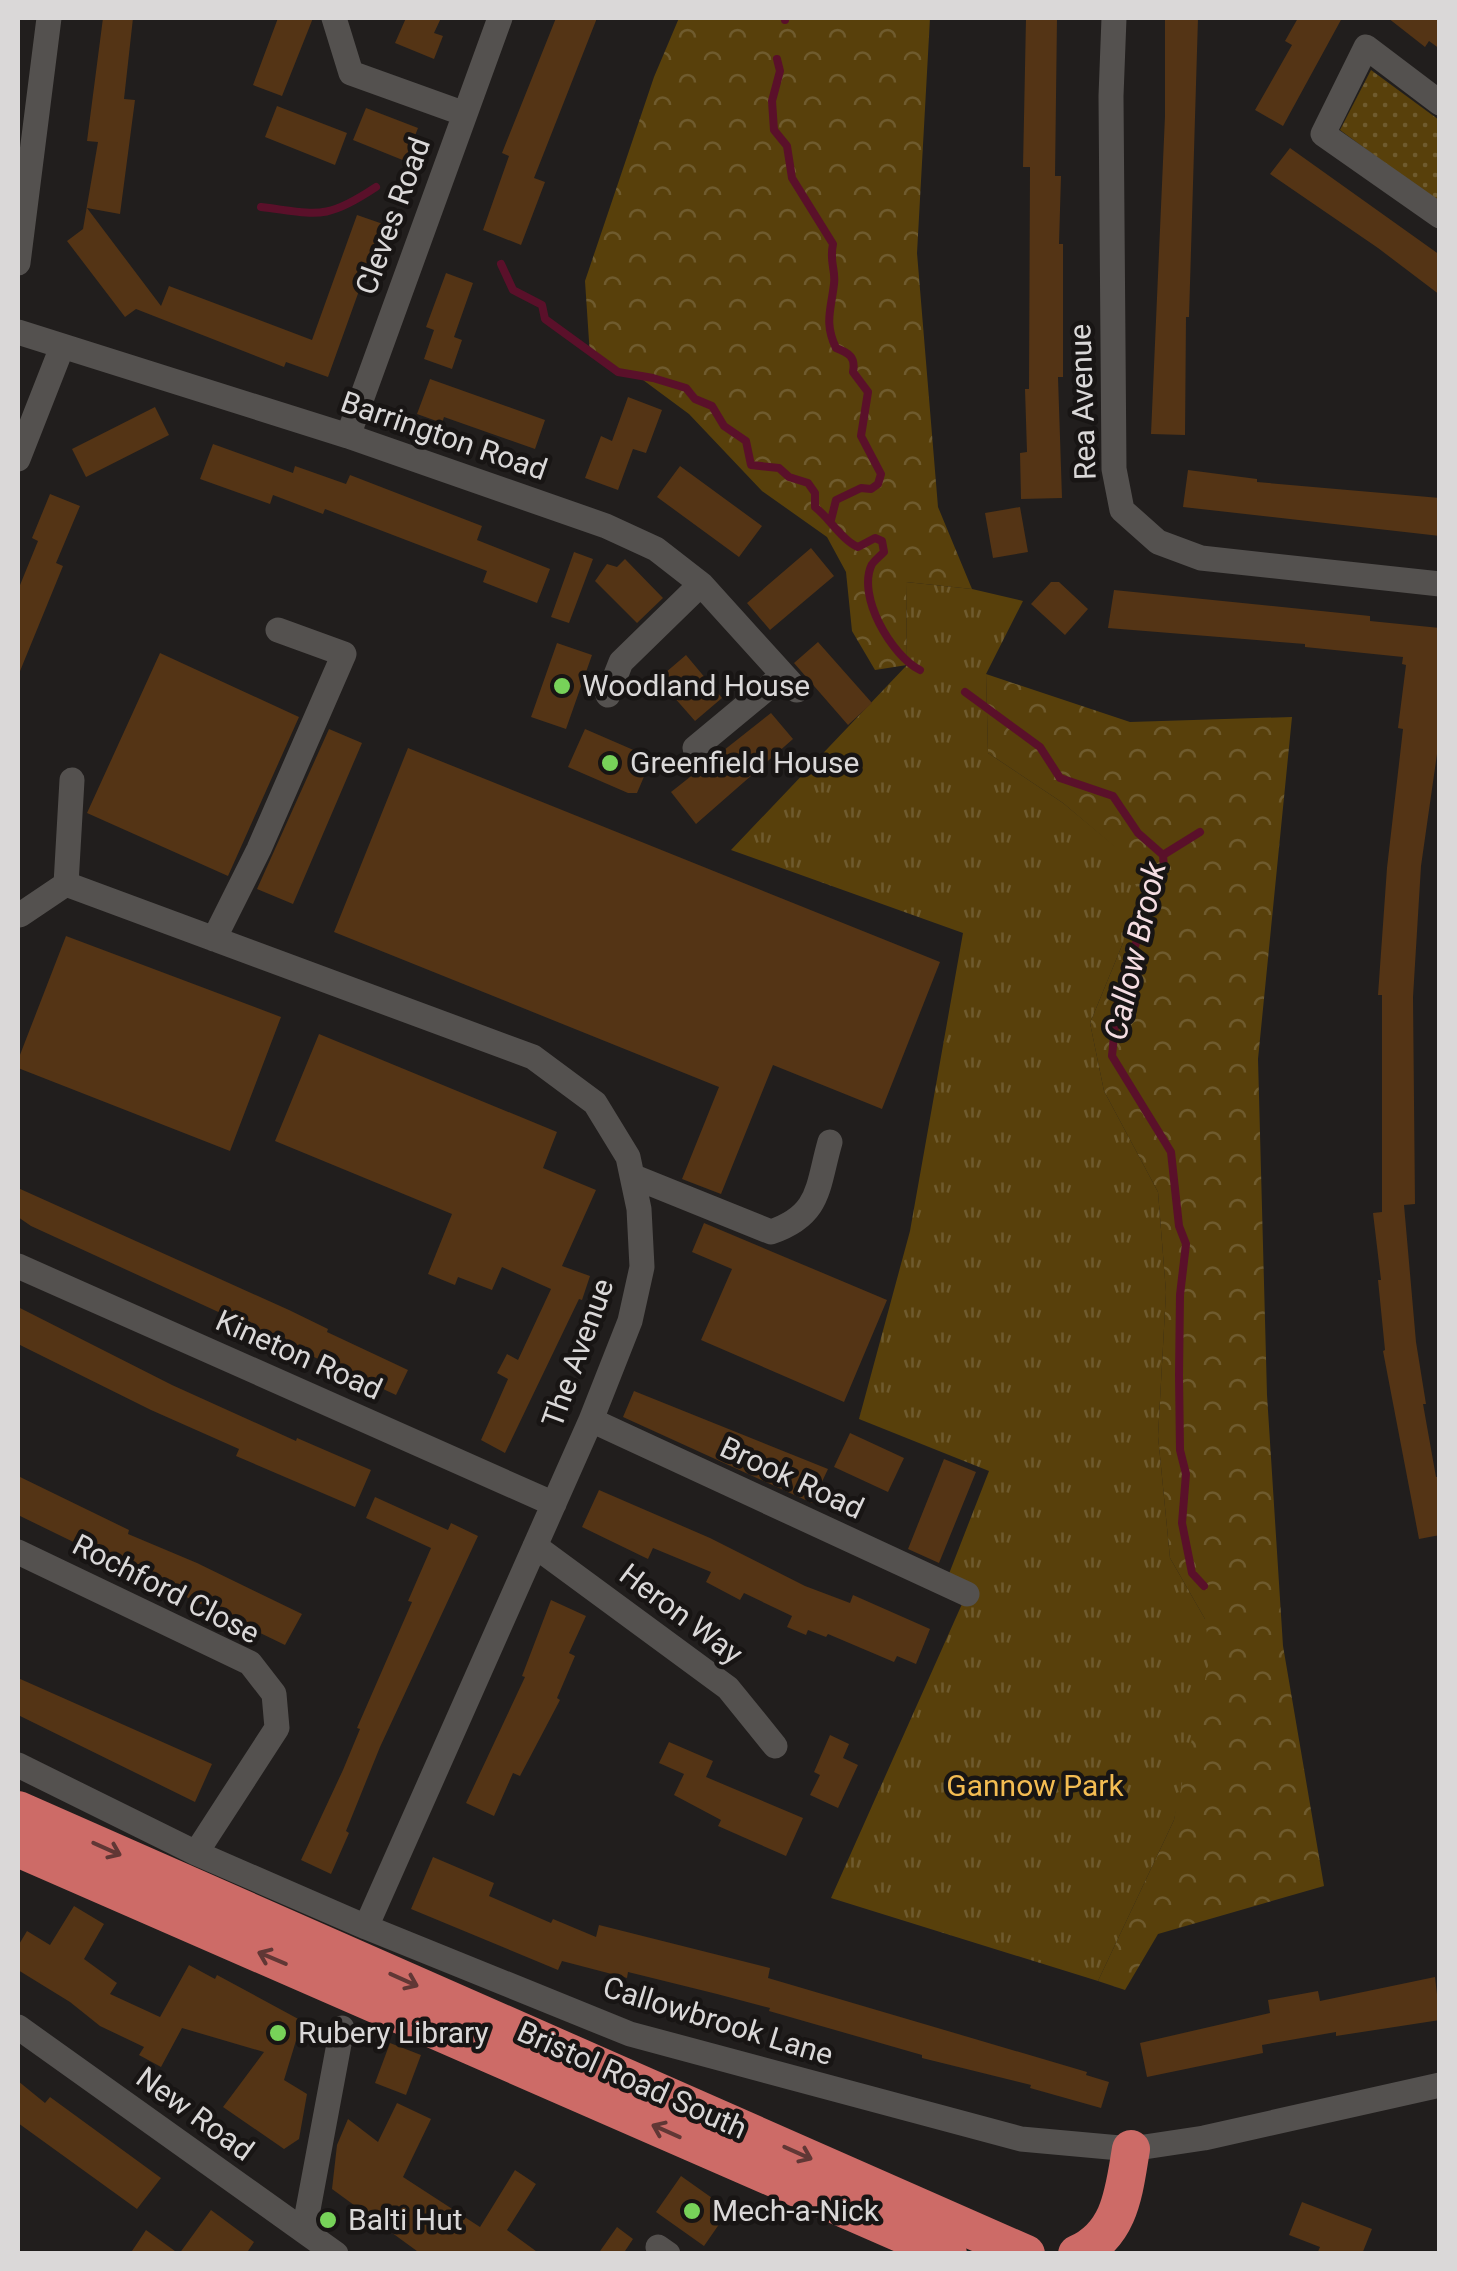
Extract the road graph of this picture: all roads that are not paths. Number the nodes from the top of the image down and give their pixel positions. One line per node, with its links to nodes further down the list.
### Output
1 (48, 18): 8 (street)
2 (334, 18): 6 (street)
3 (500, 18): 6 (street, Cleves Road)
4 (1114, 18): 14 (street, Rea Avenue)
5 (1440, 103): 7 (street)
6 (465, 114): 11 (street, Cleves Road)
7 (1440, 216)
8 (18, 263)
9 (18, 332): 10 (street, Barrington Road)
10 (62, 347): 11 (street, Barrington Road); 12 (street)
11 (348, 436): 13 (street, Barrington Road)
12 (18, 459)
13 (700, 584): 16 (street); 17 (street, Barrington Road)
14 (1440, 584)
15 (278, 630): 21 (street)
16 (608, 695)
17 (695, 748)
18 (72, 780): 19 (street)
19 (66, 884): 20 (street); 21 (street, The Avenue)
20 (20, 915)
21 (214, 938): 23 (street, The Avenue)
22 (830, 1142): 23 (street)
23 (632, 1176): 25 (street, The Avenue)
24 (18, 1266): 26 (street, Kineton Road)
25 (590, 1420): 26 (street, The Avenue); 29 (street, Brook Road)
26 (554, 1504): 27 (street, The Avenue)
27 (535, 1546): 30 (street, Heron Way); 35 (street, The Avenue)
28 (18, 1552): 34 (street, Rochford Close)
29 (967, 1594)
30 (775, 1746)
31 (18, 1765): 34 (street, Callowbrook Lane)
32 (18, 1810): 42 (highway, Bristol Road South, one-way to 42)
33 (18, 1848): 44 (highway, Bristol Road South, one-way to 33)
34 (196, 1853): 35 (street, Callowbrook Lane)
35 (366, 1927): 39 (street, Callowbrook Lane)
36 (18, 2027): 41 (street, New Road)
37 (342, 2028): 41 (street)
38 (1440, 2085): 39 (street, Callowbrook Lane)
39 (1132, 2149): 40 (highway)
40 (1121, 2206): 47 (highway); 48 (highway)
41 (304, 2232): 43 (street, New Road)
42 (988, 2234): 45 (highway, Bristol Road South); 46 (highway)
43 (336, 2254)
44 (948, 2254)
45 (1026, 2254)
46 (1040, 2254)
47 (1078, 2254)
48 (1126, 2254)

